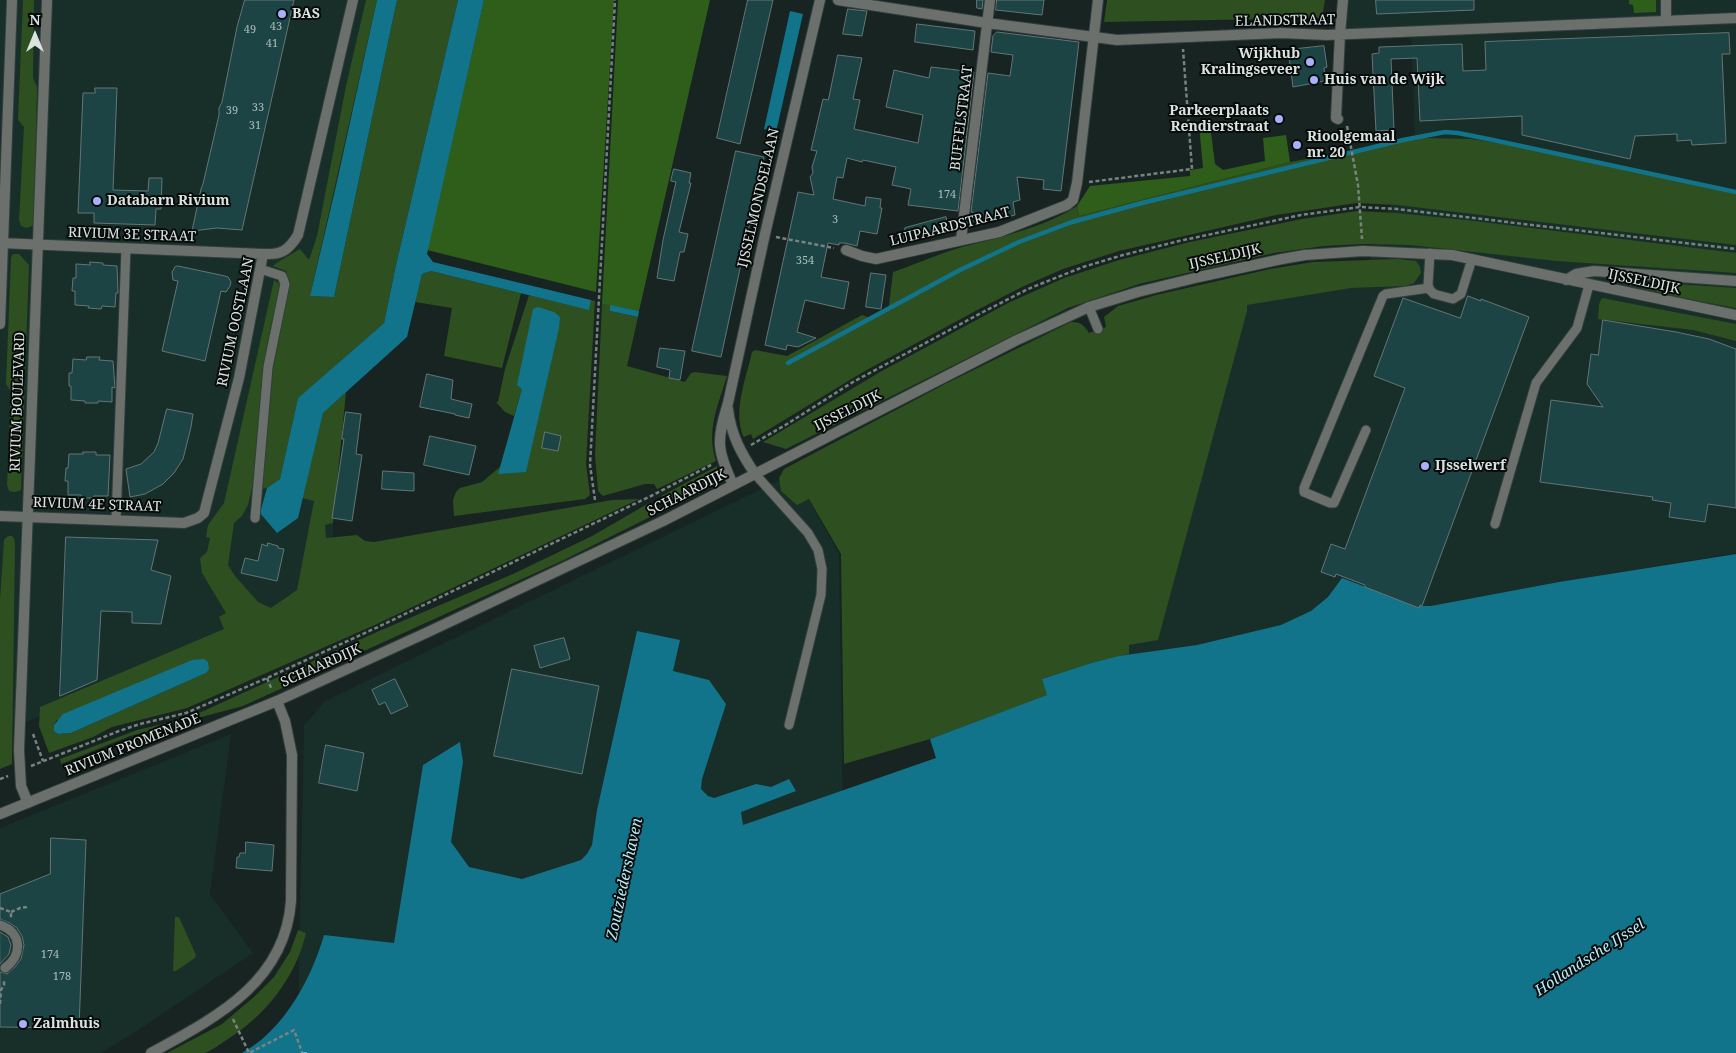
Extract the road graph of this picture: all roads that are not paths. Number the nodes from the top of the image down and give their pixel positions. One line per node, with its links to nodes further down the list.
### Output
1 (12, 0): 17 (street, RIVIUM BOULEVARD)
2 (47, 0): 18 (street, RIVIUM BOULEVARD)
3 (353, 0): 22 (street, RIVIUM OOSTLAAN)
4 (820, 0): 33 (street, IJSSELMONDSELAAN)
5 (838, 0): 12 (street, ELANDSTRAAT)
6 (990, 0): 12 (street, BUFFELSTRAAT)
7 (1098, 0): 14 (street, LUIPAARDSTRAAT)
8 (1343, 0): 13 (street)
9 (1666, 0): 11 (street)
10 (1736, 18): 11 (street, ELANDSTRAAT)
11 (1666, 20): 13 (street, ELANDSTRAAT)
12 (987, 24): 14 (street, ELANDSTRAAT); 16 (street, BUFFELSTRAAT)
13 (1340, 34): 14 (street, ELANDSTRAAT); 15 (street)
14 (1095, 36): 16 (street, LUIPAARDSTRAAT)
15 (1338, 119)
16 (961, 240): 20 (street, LUIPAARDSTRAAT)
17 (1, 243): 18 (street, RIVIUM 3E STRAAT); 31 (street, RIVIUM BOULEVARD)
18 (38, 244): 19 (street, RIVIUM 3E STRAAT); 38 (street, RIVIUM BOULEVARD)
19 (126, 248): 22 (street, RIVIUM 3E STRAAT); 40 (lane)
20 (846, 250)
21 (1430, 253): 23 (street, IJSSELDIJK); 28 (lane); 29 (street, IJSSELDIJK)
22 (263, 254): 24 (street, RIVIUM OOSTLAAN)
23 (1472, 259): 25 (street, IJSSELDIJK); 28 (lane)
24 (260, 269): 39 (lane); 41 (street, RIVIUM OOSTLAAN)
25 (1566, 280): 26 (street); 27 (street, IJSSELDIJK)
26 (1736, 281)
27 (1589, 285): 30 (street, IJSSELDIJK); 42 (lane)
28 (1429, 288): 34 (lane)
29 (1089, 307): 32 (lane); 35 (street, IJSSELDIJK)
30 (1736, 315)
31 (0, 324)
32 (1098, 329)
33 (728, 404): 35 (street, IJSSELMONDSELAAN); 36 (street, IJSSELMONDSELAAN)
34 (1366, 430)
35 (755, 474): 36 (street, SCHAARDIJK); 44 (lane)
36 (734, 485): 43 (street, SCHAARDIJK)
37 (0, 516): 38 (street, RIVIUM 4E STRAAT)
38 (27, 517): 40 (street, RIVIUM 4E STRAAT); 45 (street, RIVIUM BOULEVARD)
39 (254, 518)
40 (116, 520): 41 (street, RIVIUM 4E STRAAT)
41 (193, 520)
42 (1495, 524)
43 (277, 701): 45 (street, RIVIUM PROMENADE); 49 (street, SCHAARDIJK)
44 (789, 725)
45 (28, 803): 46 (street, RIVIUM PROMENADE)
46 (0, 814)
47 (0, 925): 48 (lane)
48 (6, 968)
49 (151, 1053)

